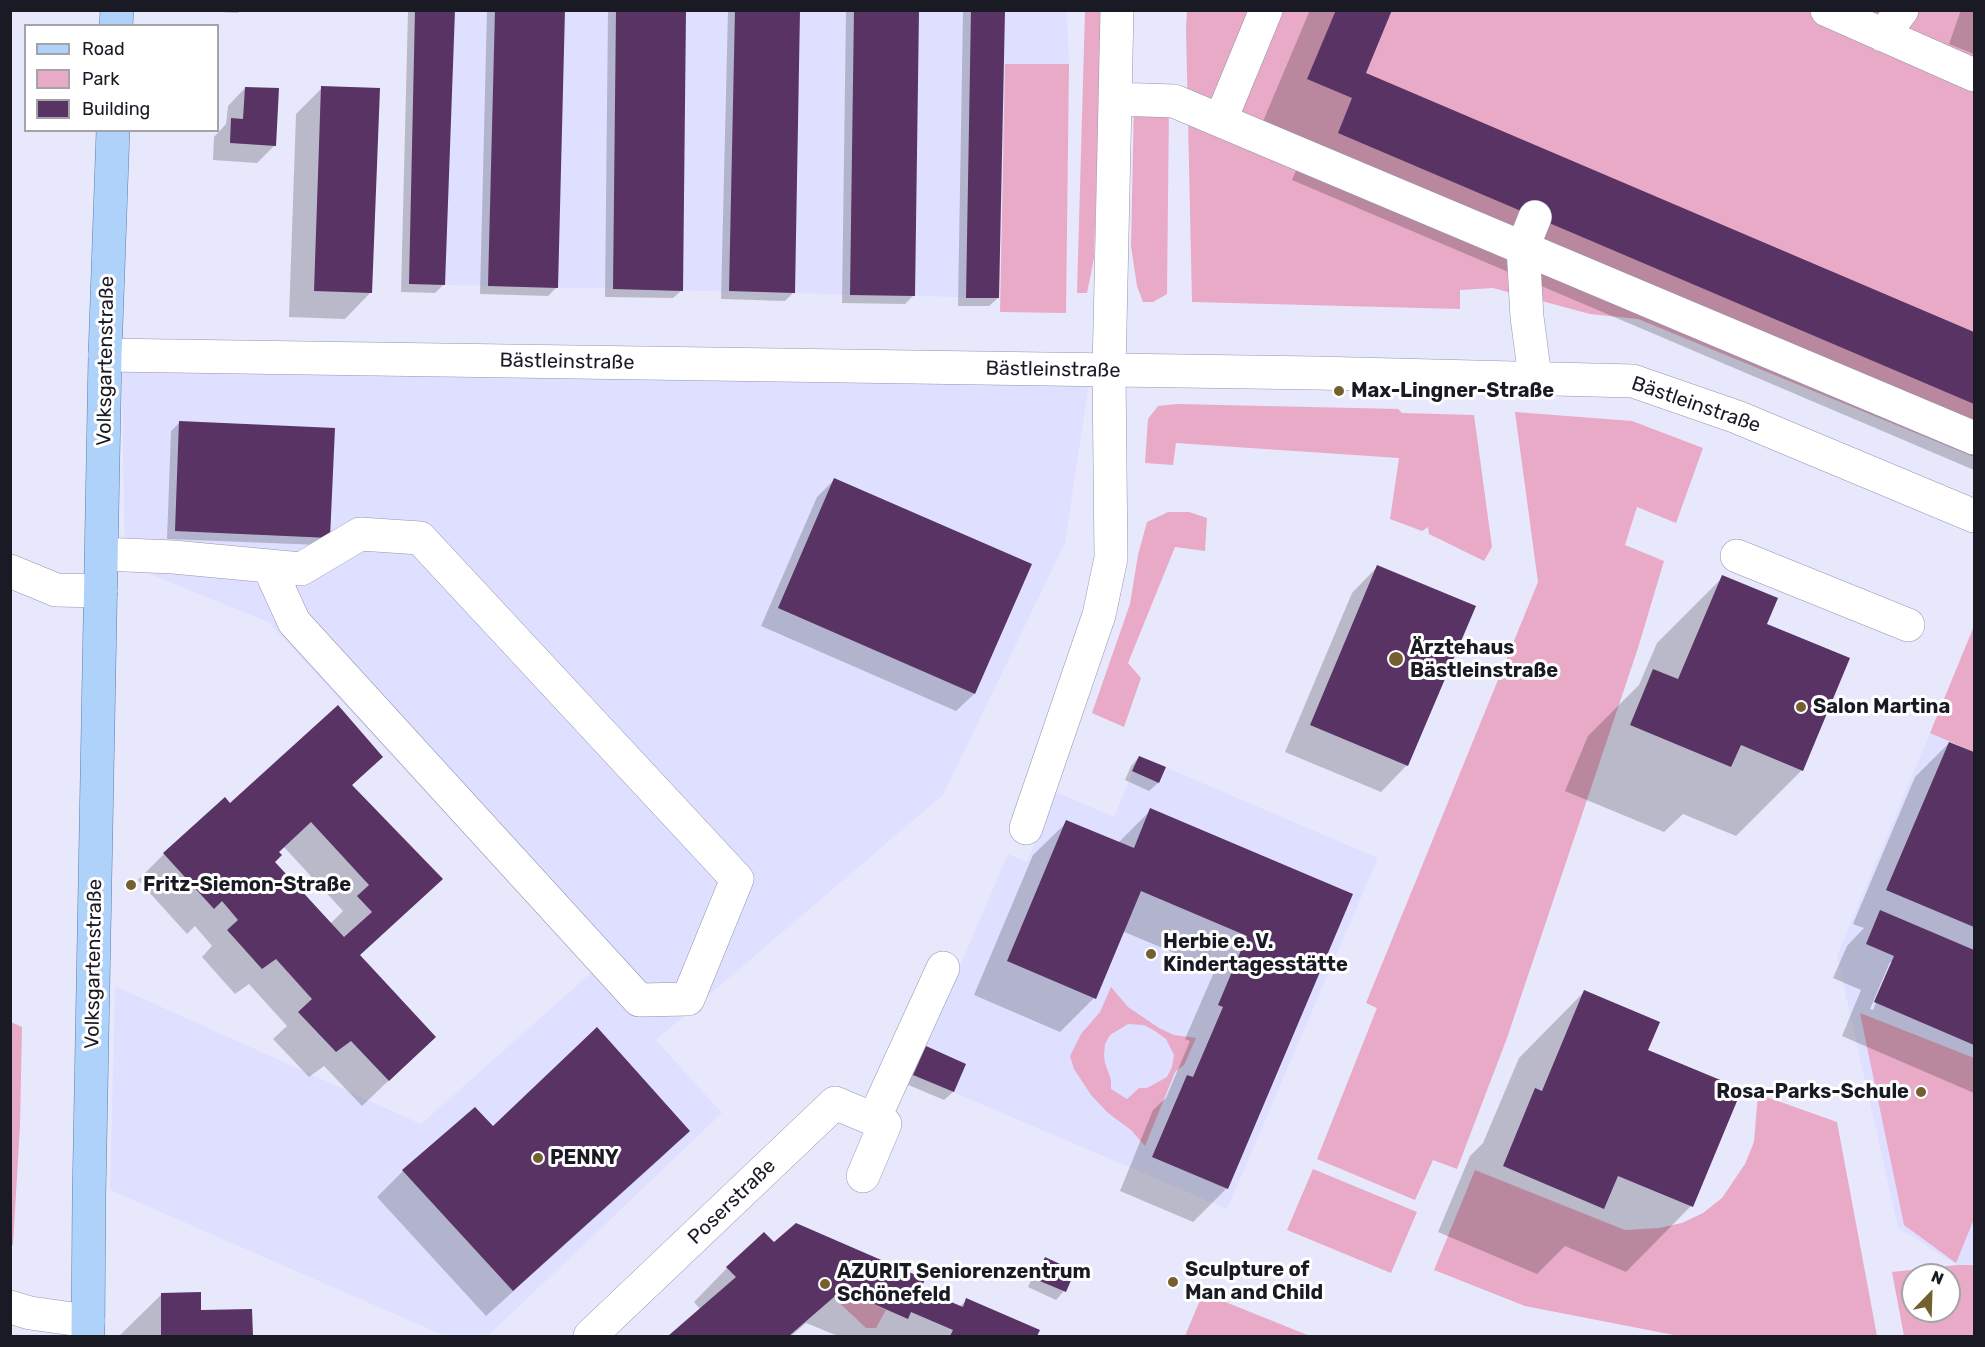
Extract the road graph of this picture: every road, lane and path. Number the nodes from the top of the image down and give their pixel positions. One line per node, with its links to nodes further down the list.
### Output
1 (1117, 10): 6 (street)
2 (1266, 10): 7 (street)
3 (1827, 10): 4 (street)
4 (1892, 23): 5 (street)
5 (1974, 75)
6 (1115, 99): 7 (street); 12 (street)
7 (1221, 119): 10 (street)
8 (113, 132): 11 (main road, Volksgartenstraße)
9 (1535, 217): 10 (street)
10 (1523, 247): 13 (street); 14 (street)
11 (105, 355): 12 (street, Bästleinstraße); 16 (main road, Volksgartenstraße)
12 (1109, 371): 13 (street, Bästleinstraße); 22 (street)
13 (1535, 377): 15 (street, Bästleinstraße)
14 (1974, 438)
15 (1974, 516)
16 (102, 554): 18 (street); 20 (main road, Volksgartenstraße)
17 (1737, 556): 21 (street)
18 (269, 567): 18 (street)
19 (10, 571): 20 (street)
20 (101, 591): 27 (main road, Volksgartenstraße)
21 (1908, 625)
22 (1026, 828)
23 (943, 968): 24 (street)
24 (879, 1121): 25 (street); 28 (street, Poserstraße)
25 (863, 1176)
26 (10, 1307): 27 (street)
27 (88, 1329)
28 (590, 1336)

